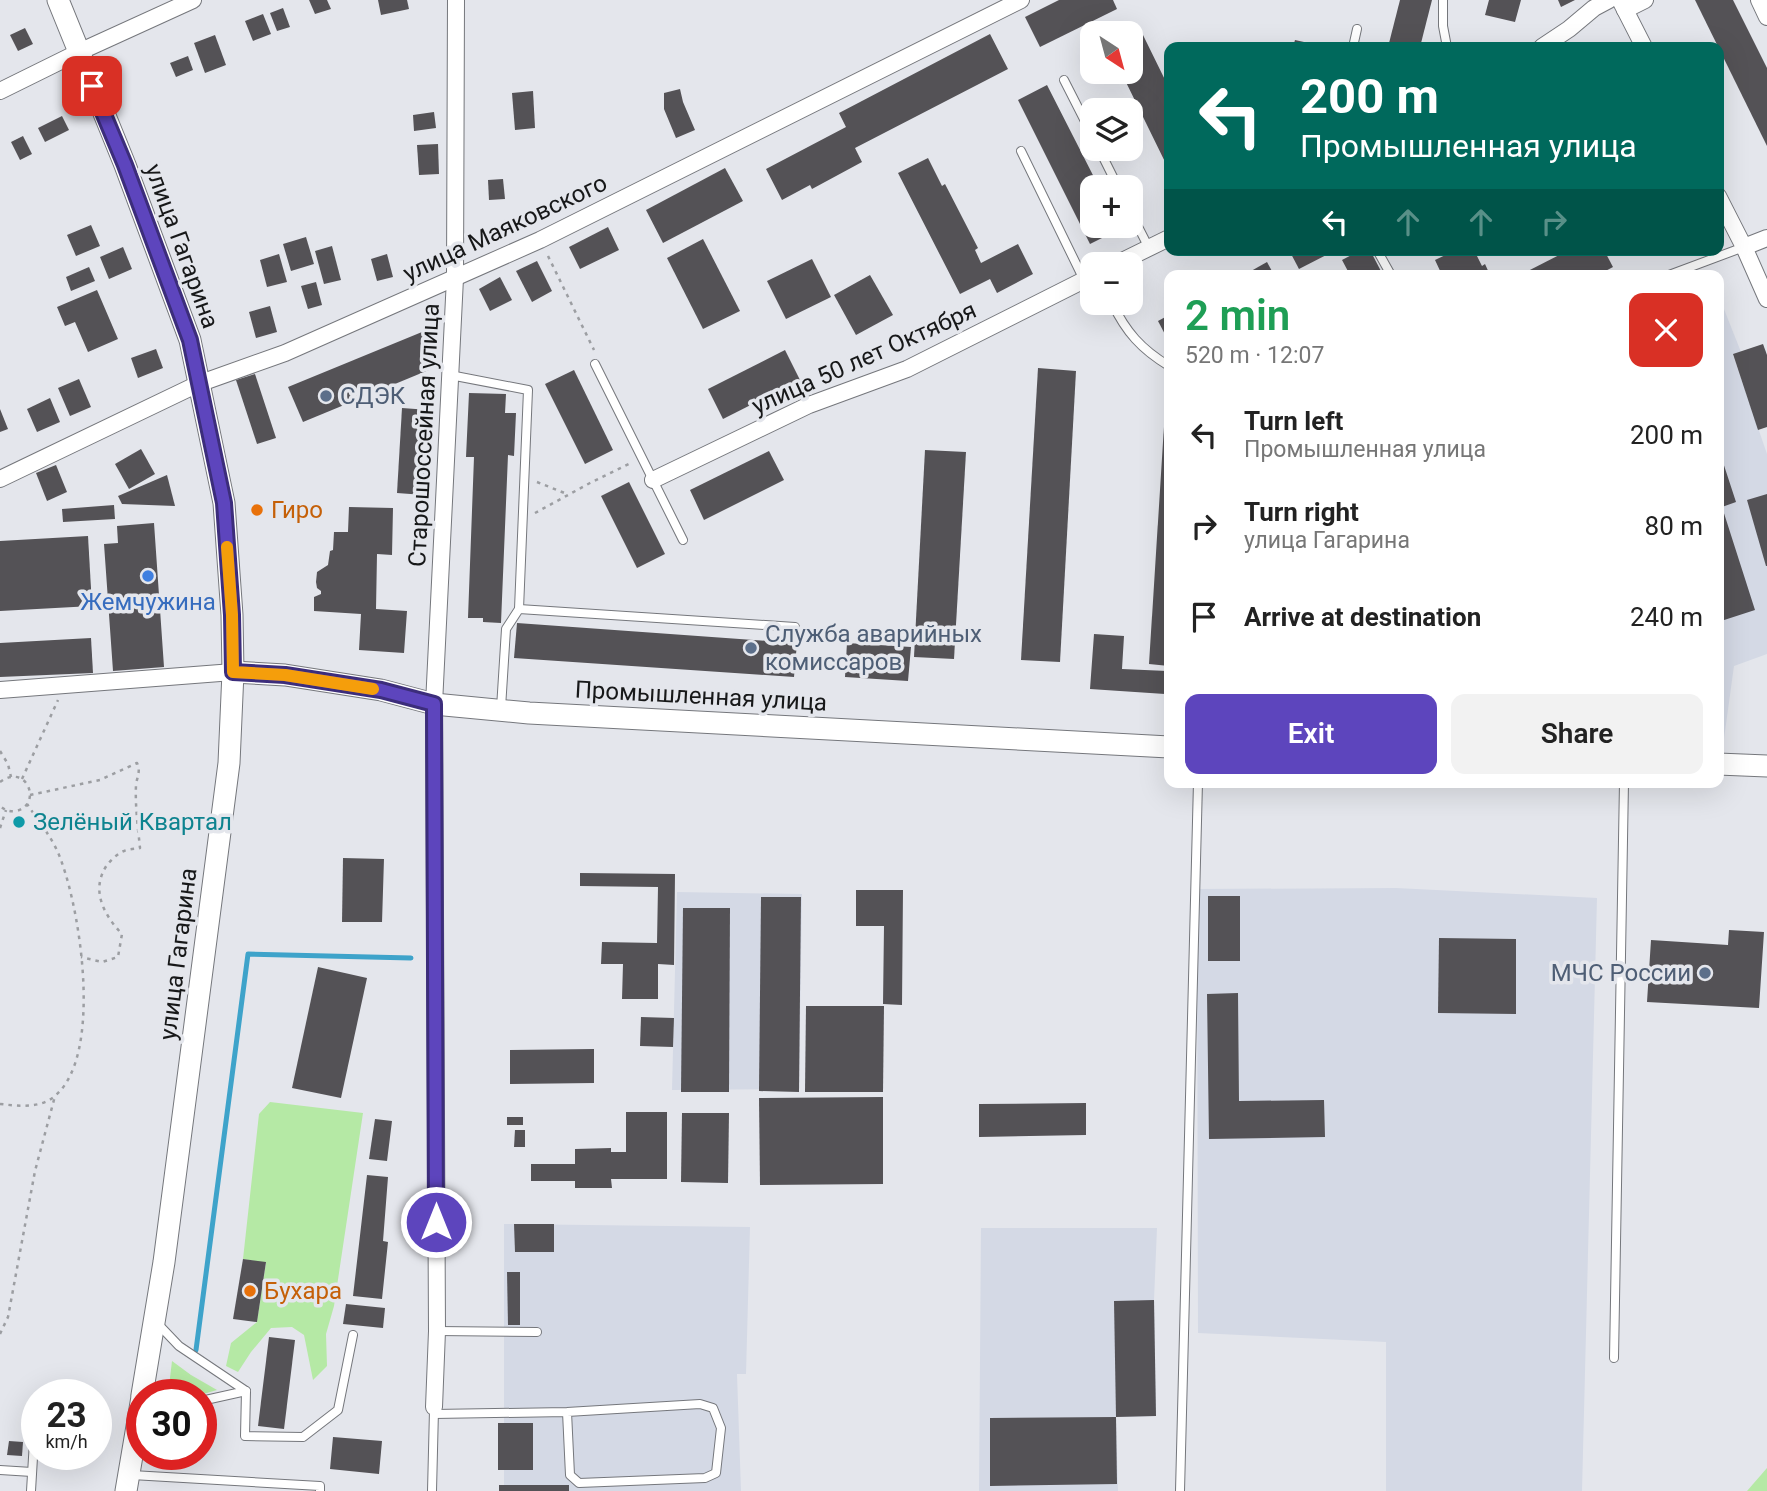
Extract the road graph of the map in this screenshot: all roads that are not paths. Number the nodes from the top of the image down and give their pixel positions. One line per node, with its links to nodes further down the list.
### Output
1 (58, 0): 16 (main road, улица Гагарина)
2 (194, 0): 16 (street)
3 (456, 0): 32 (street, Старошоссейная улица)
4 (1021, 0): 32 (street, улица Маяковского)
5 (1443, 0): 13 (lane)
6 (1609, 0): 14 (street)
7 (1645, 0): 9 (street)
8 (1759, 0): 10 (street)
9 (1623, 5): 15 (street)
10 (1767, 17)
11 (1357, 29): 12 (lane)
12 (1354, 42)
13 (1446, 42)
14 (1550, 42)
15 (1642, 42)
16 (79, 52): 18 (street); 39 (main road, улица Гагарина)
17 (1064, 80): 19 (lane)
18 (0, 92)
19 (1080, 111)
20 (1021, 151): 30 (lane)
21 (1724, 208): 25 (street)
22 (1143, 236): 26 (lane)
23 (1767, 238): 25 (street)
24 (1164, 240): 26 (street)
25 (1744, 247): 28 (lane); 34 (street)
26 (1149, 248): 27 (street)
27 (1141, 252)
28 (1724, 254)
29 (1720, 256): 31 (lane)
30 (1080, 263)
31 (1682, 270)
32 (455, 278): 38 (street, Старошоссейная улица); 39 (street, улица Маяковского)
33 (1080, 282): 41 (street, улица 50 лет Октября)
34 (1767, 299)
35 (1118, 315): 36 (lane)
36 (1164, 363)
37 (595, 364): 41 (lane)
38 (450, 375): 43 (lane); 47 (street, Старошоссейная улица)
39 (198, 384): 40 (street, улица Маяковского); 45 (main road, улица Гагарина)
40 (0, 479)
41 (653, 480): 42 (lane)
42 (683, 540)
43 (519, 609): 44 (lane); 48 (lane)
44 (795, 627)
45 (233, 672): 46 (street); 47 (main road, Промышленная улица); 54 (main road, улица Гагарина)
46 (0, 690)
47 (434, 704): 48 (main road, Промышленная улица); 55 (street, Старошоссейная улица)
48 (500, 710): 49 (main road, Промышленная улица)
49 (1164, 747)
50 (1724, 764): 51 (main road)
51 (1767, 766)
52 (1198, 788): 70 (lane)
53 (1624, 788): 58 (lane)
54 (154, 1320): 59 (main road, улица Гагарина); 60 (lane)
55 (437, 1331): 56 (lane); 62 (street, Старошоссейная улица)
56 (537, 1332)
57 (353, 1335): 60 (lane)
58 (1614, 1358)
59 (145, 1379)
60 (246, 1391): 61 (lane)
61 (217, 1397)
62 (434, 1410): 63 (lane); 69 (lane)
63 (566, 1412): 63 (lane)
64 (0, 1470): 65 (lane)
65 (32, 1472): 67 (lane)
66 (127, 1483): 68 (lane)
67 (31, 1491)
68 (320, 1491)
69 (432, 1491)
70 (1180, 1491)

